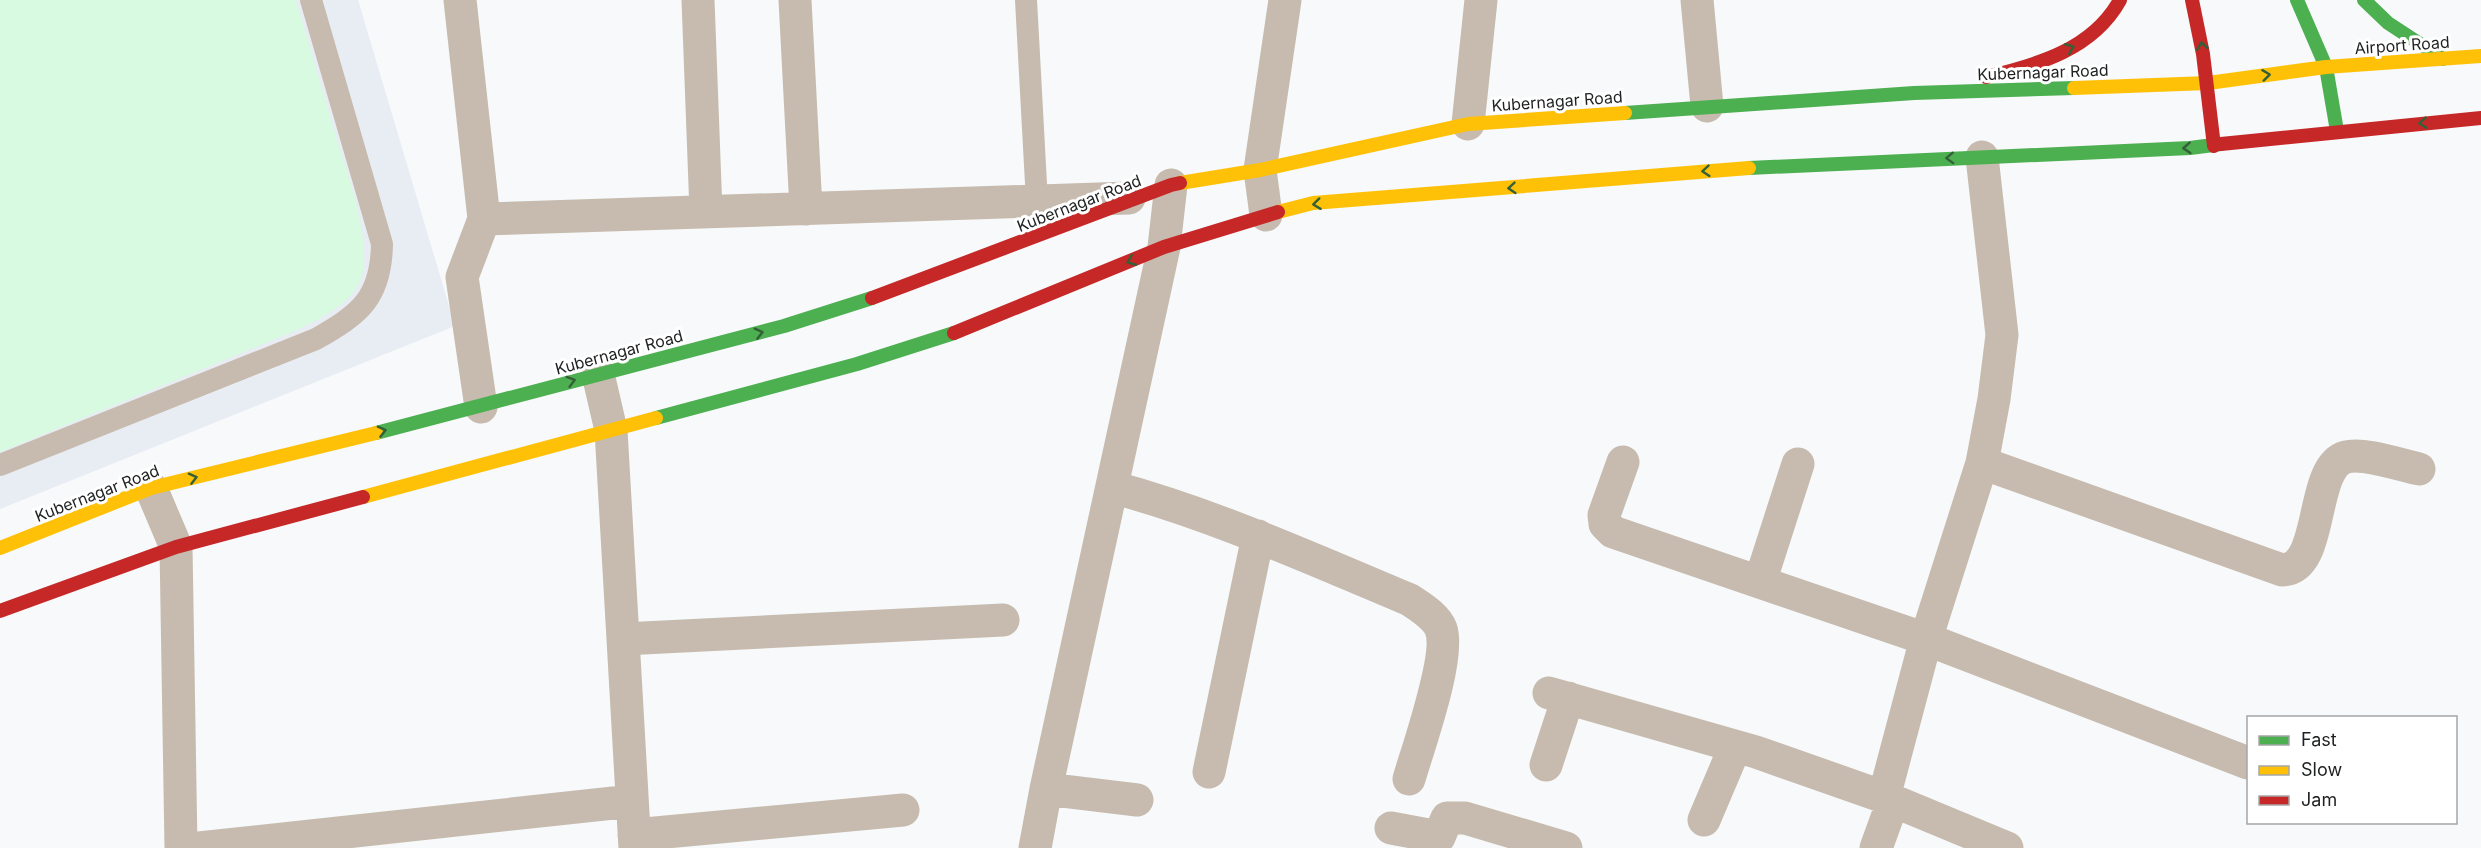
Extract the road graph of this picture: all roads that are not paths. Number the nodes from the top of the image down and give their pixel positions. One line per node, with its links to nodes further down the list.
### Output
1 (311, 0): 39 (lane)
2 (460, 0): 31 (street)
3 (698, 0): 29 (street)
4 (795, 0): 28 (street)
5 (1026, 0): 27 (lane)
6 (1285, 0): 24 (street)
7 (1481, 0): 20 (street)
8 (1697, 0): 18 (street)
9 (2120, 0): 17 (main road, one-way to 9)
10 (2192, 0): 16 (main road, one-way to 10)
11 (2297, 0): 15 (main road)
12 (2364, 0): 14 (main road)
13 (2481, 56): 14 (main road, Airport Road)
14 (2443, 59): 15 (main road, Airport Road)
15 (2326, 67): 16 (main road, Airport Road, one-way to 15); 21 (main road)
16 (2208, 83): 17 (main road, Kubernagar Road); 22 (main road)
17 (1914, 93): 18 (main road, Kubernagar Road)
18 (1707, 106): 20 (main road, Kubernagar Road)
19 (2481, 118): 21 (main road, one-way to 21)
20 (1468, 124): 24 (main road, Kubernagar Road)
21 (2337, 131): 22 (main road)
22 (2214, 146): 23 (main road, one-way to 23)
23 (1982, 157): 30 (main road, one-way to 30); 37 (street)
24 (1260, 170): 25 (main road, Kubernagar Road); 30 (street)
25 (1171, 185): 26 (main road, Kubernagar Road); 32 (street)
26 (1137, 198): 27 (street); 33 (main road, Kubernagar Road, one-way to 26)
27 (1037, 202): 28 (street)
28 (806, 209): 29 (street)
29 (706, 212): 31 (street)
30 (1266, 215): 32 (main road)
31 (484, 219): 34 (street)
32 (1164, 247): 35 (main road, one-way to 35); 41 (street)
33 (598, 374): 34 (main road, Kubernagar Road, one-way to 33); 35 (street)
34 (481, 406): 42 (main road, Kubernagar Road, one-way to 34)
35 (611, 430): 44 (main road); 49 (street)
36 (1623, 462): 46 (street)
37 (1982, 463): 40 (street); 50 (street)
38 (1798, 464): 46 (street)
39 (0, 465)
40 (2419, 469)
41 (1112, 487): 43 (street); 56 (street)
42 (151, 488): 44 (street); 45 (main road, Kubernagar Road)
43 (1258, 536): 54 (street); 55 (street)
44 (176, 546): 47 (main road); 65 (street)
45 (0, 548)
46 (1760, 582): 50 (street)
47 (0, 611)
48 (1003, 620): 49 (street)
49 (623, 639): 59 (street)
50 (1926, 639): 52 (street); 57 (street)
51 (1736, 747): 53 (street); 57 (street); 61 (street)
52 (2247, 763)
53 (1546, 765)
54 (1209, 772)
55 (1409, 779)
56 (1046, 789): 58 (street); 67 (street)
57 (1888, 799): 69 (street); 70 (street)
58 (1137, 800)
59 (632, 801): 63 (street); 66 (street)
60 (903, 810): 63 (street)
61 (1704, 820)
62 (1391, 828): 64 (street)
63 (634, 842)
64 (1438, 842): 68 (street)
65 (181, 848)
66 (199, 848)
67 (1035, 848)
68 (1566, 848)
69 (1876, 848)
70 (2007, 848)

